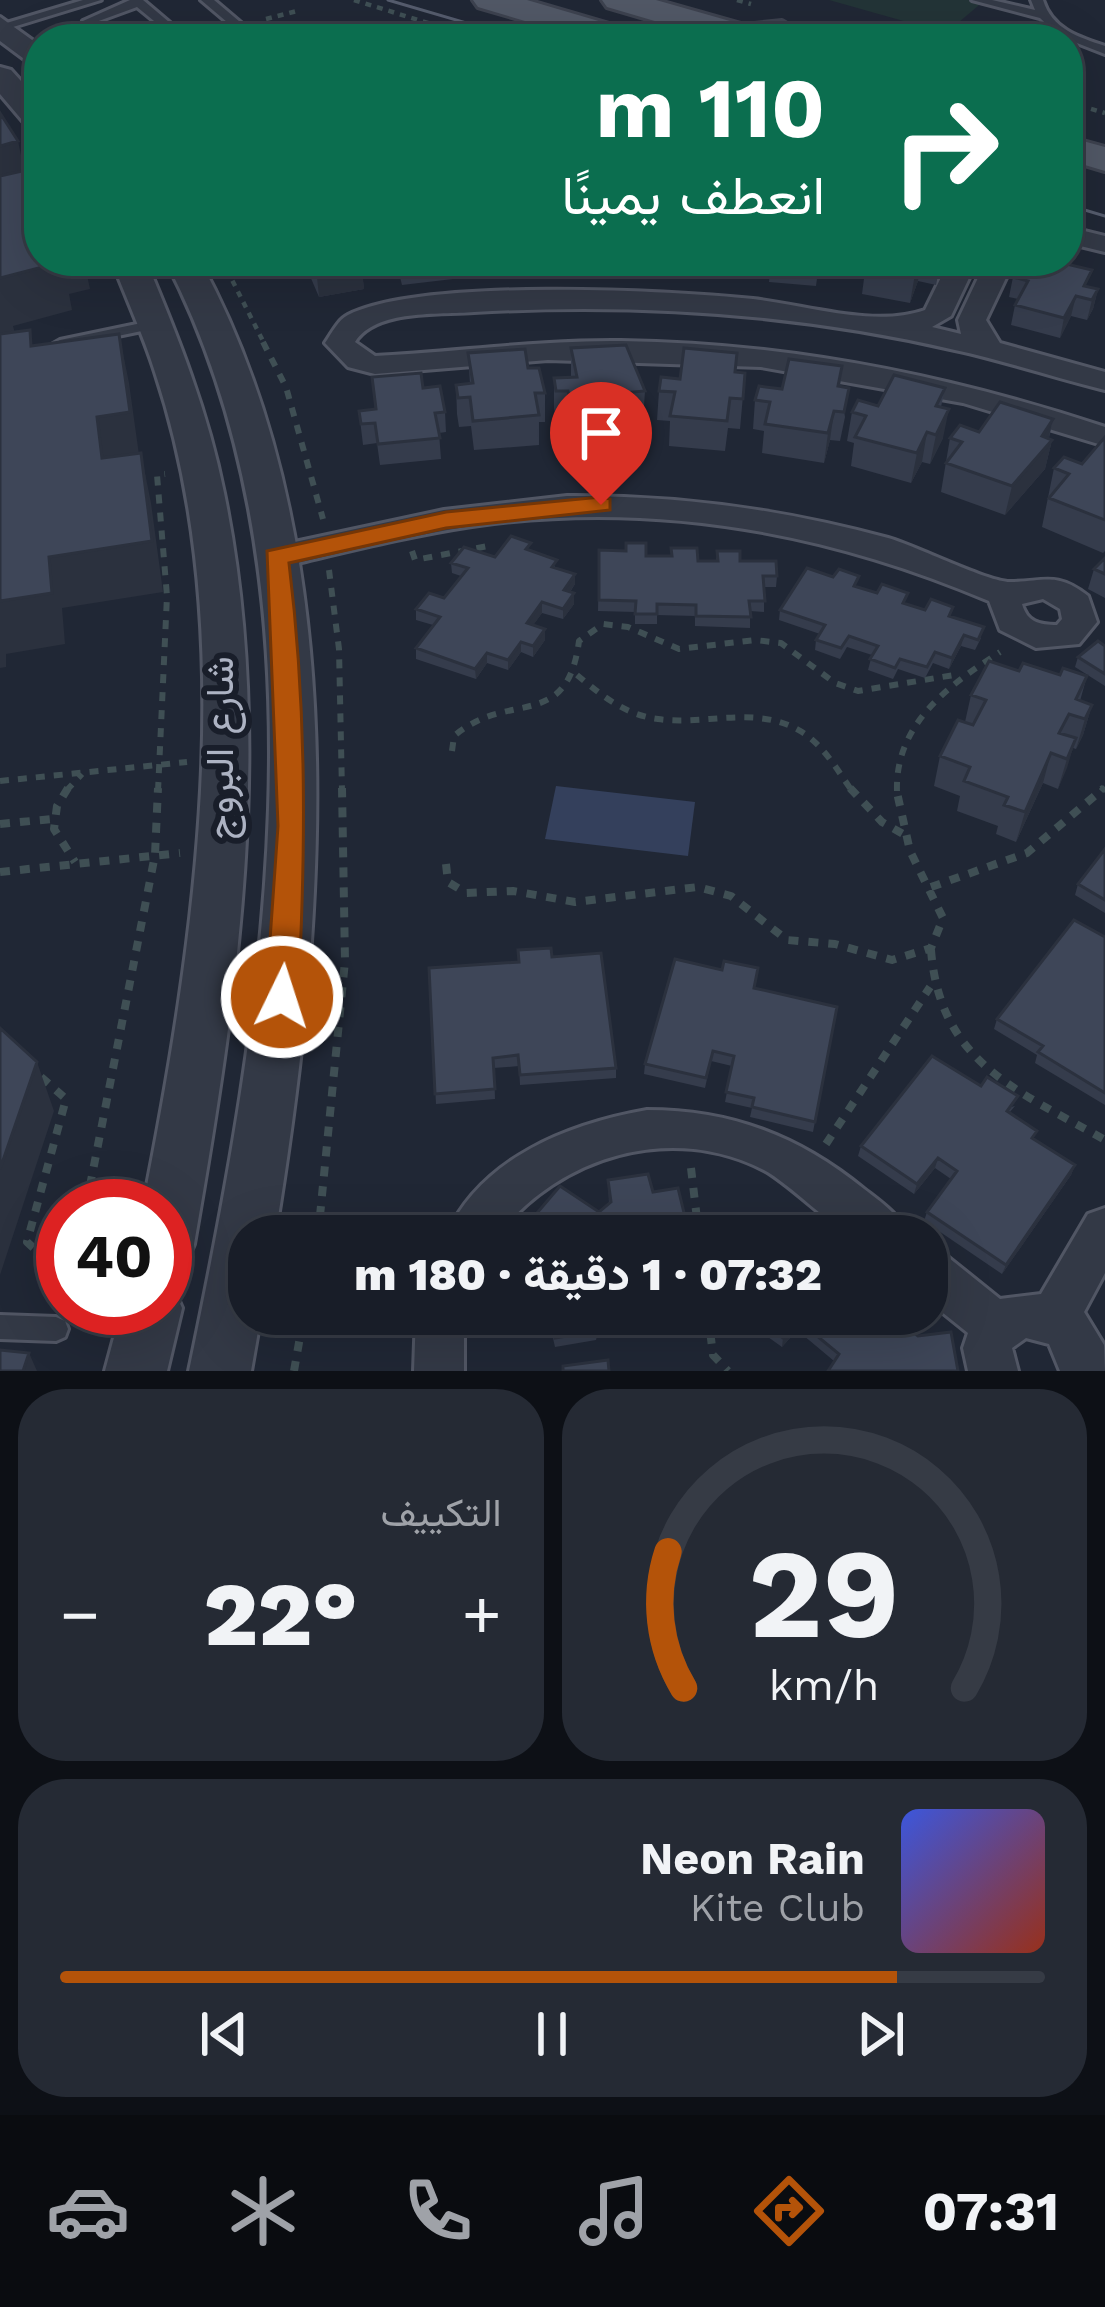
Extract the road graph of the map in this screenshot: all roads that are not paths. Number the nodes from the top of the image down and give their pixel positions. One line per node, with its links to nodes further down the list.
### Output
1 (95, 0): 20 (lane)
2 (207, 0): 13 (lane)
3 (584, 0): 16 (main road)
4 (619, 0): 17 (main road)
5 (676, 0): 18 (main road)
6 (978, 0): 10 (lane)
7 (1037, 0): 10 (lane)
8 (138, 1): 11 (lane); 12 (lane)
9 (501, 3): 14 (main road); 15 (main road)
10 (1041, 16): 19 (lane)
11 (91, 24)
12 (165, 24)
13 (236, 24)
14 (540, 24)
15 (573, 24)
16 (662, 24)
17 (699, 24)
18 (758, 24)
19 (1052, 24)
20 (1, 27): 21 (street)
21 (24, 48)
22 (0, 76): 23 (street)
23 (22, 109)
24 (135, 276): 29 (street, شارع البروج)
25 (192, 276): 34 (street, شارع البروج)
26 (955, 276): 28 (street)
27 (993, 276): 30 (street)
28 (902, 328): 30 (street); 33 (street)
29 (158, 329): 31 (lane); 37 (street, شارع البروج)
30 (988, 347): 32 (street)
31 (44, 353)
32 (1105, 381)
33 (1105, 437)
34 (276, 557): 35 (street); 49 (street, شارع البروج)
35 (1010, 596): 36 (street); 36 (street)
36 (1093, 630)
37 (176, 1179)
38 (485, 1215): 39 (street)
39 (860, 1215)
40 (1105, 1229): 42 (street)
41 (948, 1294): 47 (street)
42 (1053, 1319): 47 (street); 51 (street)
43 (0, 1327): 44 (lane)
44 (36, 1328)
45 (145, 1335): 48 (street)
46 (440, 1335): 50 (street)
47 (995, 1348)
48 (136, 1371)
49 (220, 1371)
50 (439, 1371)
51 (1085, 1371)

